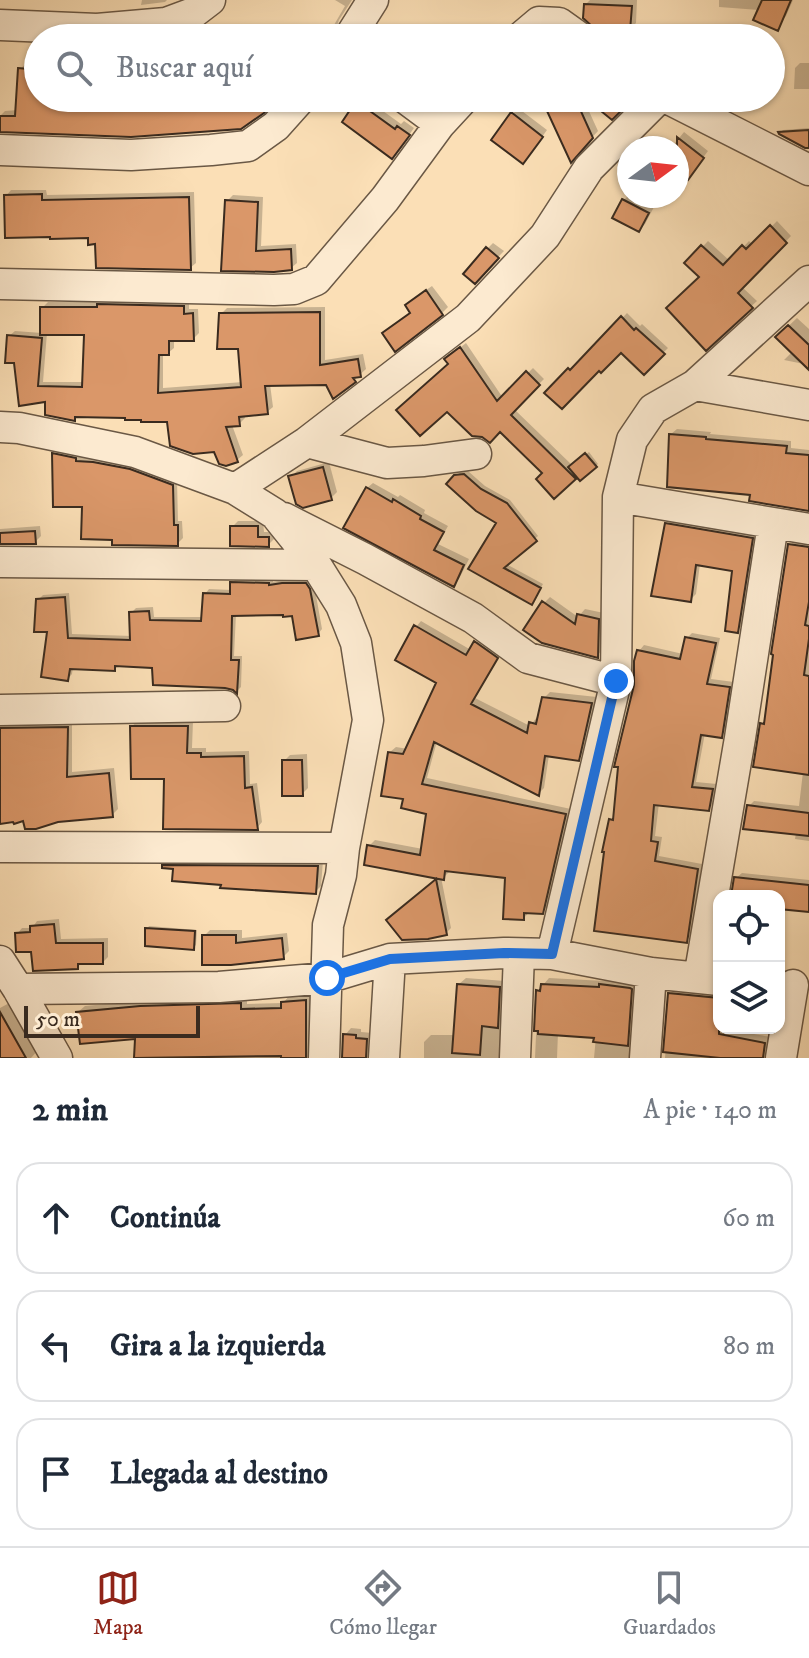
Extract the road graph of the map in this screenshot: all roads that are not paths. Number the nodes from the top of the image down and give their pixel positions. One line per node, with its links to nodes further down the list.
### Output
1 (210, 0): 3 (street)
2 (373, 0): 4 (street)
3 (154, 24)
4 (358, 24)
5 (537, 24): 6 (street)
6 (560, 24)
7 (0, 25): 8 (street)
8 (24, 26)
9 (288, 112): 15 (street)
10 (424, 112): 14 (street)
11 (451, 112): 14 (street)
12 (645, 112): 22 (street)
13 (695, 112): 16 (street)
14 (440, 124): 18 (street)
15 (0, 150)
16 (809, 170)
17 (809, 281): 19 (street)
18 (0, 284)
19 (695, 385): 20 (street); 25 (street)
20 (809, 405)
21 (0, 427): 24 (street)
22 (307, 442): 23 (street); 24 (street)
23 (476, 454)
24 (235, 489): 28 (street)
25 (618, 497): 26 (street); 30 (street)
26 (773, 524): 27 (street); 41 (street)
27 (809, 529)
28 (313, 551): 29 (street); 30 (street); 34 (street)
29 (0, 562)
30 (616, 681): 36 (street)
31 (225, 706): 32 (street)
32 (0, 710)
33 (0, 847): 34 (street)
34 (344, 848): 40 (street)
35 (519, 954): 36 (street); 37 (street); 47 (street)
36 (552, 954): 39 (street)
37 (390, 959): 40 (street); 46 (street)
38 (0, 961): 43 (street)
39 (651, 973): 41 (street); 48 (street)
40 (327, 978): 43 (street); 45 (street)
41 (709, 979)
42 (794, 985): 49 (street)
43 (18, 989): 44 (street)
44 (57, 1058)
45 (324, 1058)
46 (384, 1058)
47 (515, 1058)
48 (645, 1058)
49 (781, 1058)

